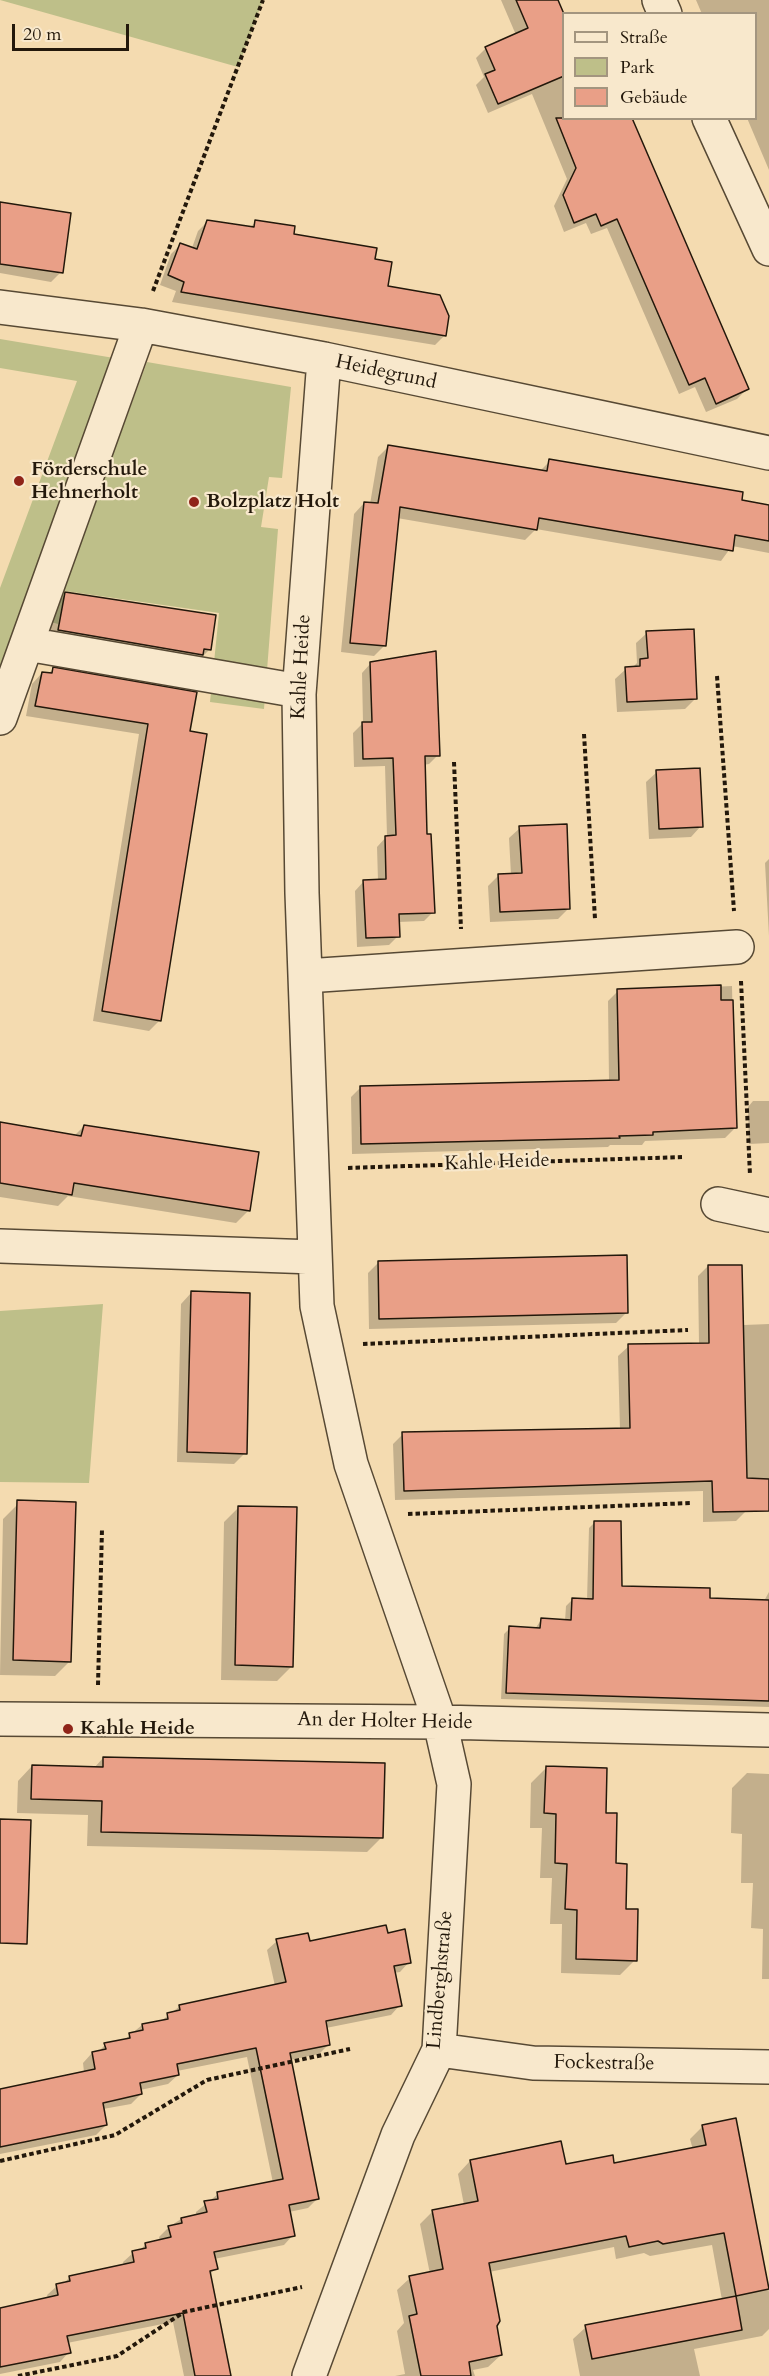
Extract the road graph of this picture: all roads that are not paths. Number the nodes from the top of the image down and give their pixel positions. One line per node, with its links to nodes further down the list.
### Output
1 (710, 120): 2 (street)
2 (769, 249)
3 (0, 307): 4 (street, Heidegrund)
4 (141, 325): 5 (street, Heidegrund); 7 (street)
5 (324, 360): 6 (street, Heidegrund); 8 (street, Kahle Heide)
6 (769, 453)
7 (27, 644): 8 (street); 9 (street)
8 (299, 691): 11 (street, Kahle Heide)
9 (0, 718)
10 (737, 948): 11 (street)
11 (306, 976): 15 (street, Kahle Heide)
12 (718, 1204): 13 (street)
13 (760, 1213)
14 (0, 1246): 15 (street)
15 (314, 1257): 17 (street, Kahle Heide)
16 (0, 1719): 17 (street, An der Holter Heide)
17 (440, 1722): 18 (street, An der Holter Heide); 19 (street, Lindberghstraße)
18 (769, 1730)
19 (439, 2050): 20 (street, Fockestraße); 21 (street, Lindberghstraße)
20 (769, 2067)
21 (309, 2376)

